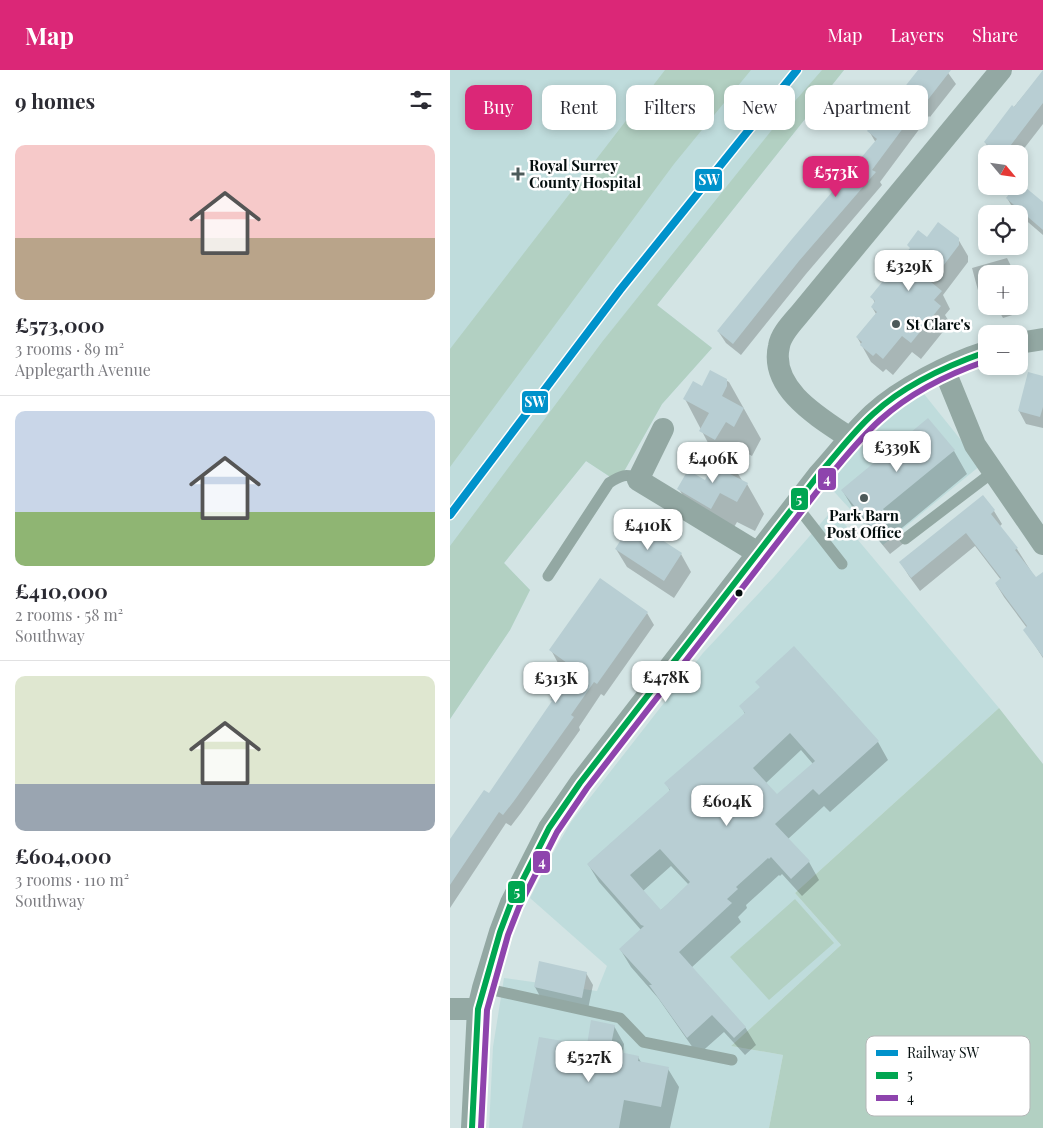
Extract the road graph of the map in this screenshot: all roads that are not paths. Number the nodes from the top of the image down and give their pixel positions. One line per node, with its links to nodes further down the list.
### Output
1 (1001, 70): 7 (street)
2 (1043, 339): 3 (street)
3 (1028, 342)
4 (978, 355): 5 (street)
5 (944, 369): 7 (street); 8 (street)
6 (663, 429): 9 (street)
7 (850, 438): 10 (street)
8 (993, 472): 11 (lane); 12 (street)
9 (638, 480): 13 (street); 15 (lane)
10 (796, 505): 13 (street); 14 (lane)
11 (905, 539)
12 (1043, 544)
13 (758, 553): 16 (street)
14 (842, 564)
15 (548, 576)
16 (481, 998): 17 (street); 18 (lane); 19 (street)
17 (450, 1009)
18 (732, 1060)
19 (472, 1128)

